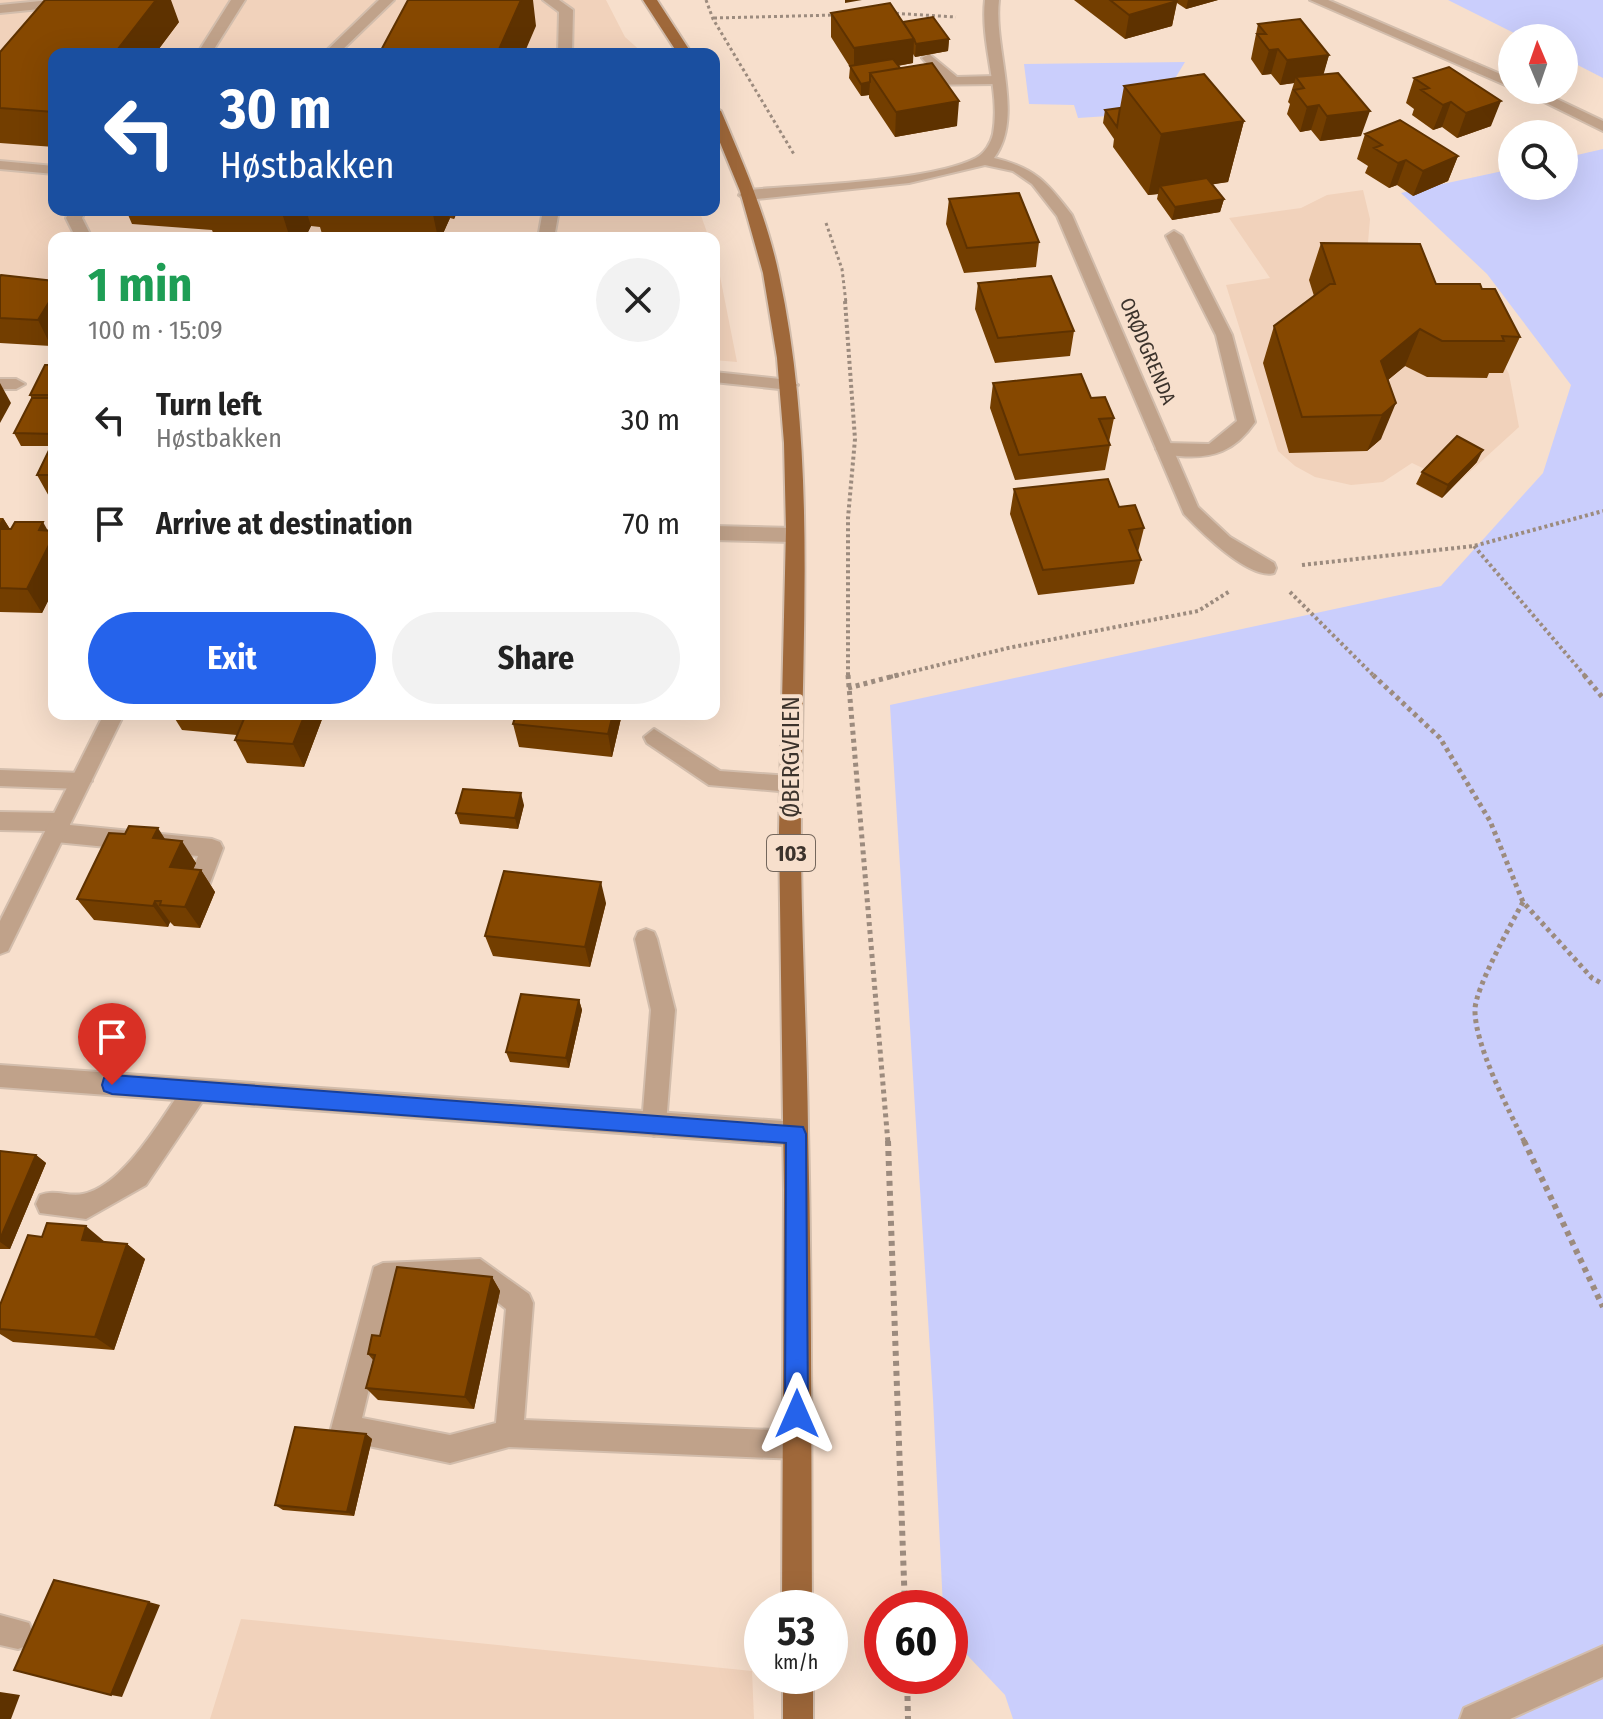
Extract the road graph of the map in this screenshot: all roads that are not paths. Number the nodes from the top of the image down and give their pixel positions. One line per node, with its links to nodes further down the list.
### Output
1 (90, 0): 8 (street)
2 (238, 0): 9 (street)
3 (387, 0): 10 (street)
4 (550, 0): 11 (street)
5 (650, 0): 12 (main road)
6 (992, 0): 15 (street)
7 (1317, 0): 14 (street)
8 (0, 9)
9 (208, 48)
10 (336, 48)
11 (565, 48)
12 (681, 48)
13 (929, 58): 17 (street)
14 (1498, 78)
15 (995, 80): 17 (street); 23 (street)
16 (935, 81): 17 (street); 18 (street); 19 (street)
17 (954, 81)
18 (917, 82)
19 (948, 102)
20 (1556, 104): 22 (street)
21 (720, 126): 26 (main road, ØBERGVEIEN / 103)
22 (1603, 127)
23 (984, 160): 26 (street); 30 (street, ORØDGRENDA)
24 (0, 165): 25 (street)
25 (48, 169)
26 (747, 195): 29 (main road, ØBERGVEIEN / 103)
27 (1174, 236): 30 (street)
28 (720, 378): 29 (street)
29 (789, 385): 32 (main road, ØBERGVEIEN / 103)
30 (1165, 449): 33 (street, ORØDGRENDA)
31 (720, 533): 32 (street)
32 (793, 535): 38 (main road, ØBERGVEIEN / 103)
33 (1267, 568)
34 (111, 720): 37 (street)
35 (654, 737): 38 (street)
36 (0, 778): 37 (street)
37 (81, 781): 40 (street)
38 (790, 784): 47 (main road, ØBERGVEIEN / 103)
39 (0, 821): 40 (street)
40 (58, 828): 41 (street); 43 (street)
41 (199, 884)
42 (646, 939): 46 (street)
43 (0, 942)
44 (0, 1076): 45 (street)
45 (195, 1091): 46 (street); 48 (street)
46 (654, 1124): 47 (street)
47 (796, 1134): 50 (main road, ØBERGVEIEN / 103)
48 (49, 1204)
49 (509, 1433): 49 (street); 50 (street)
50 (797, 1445): 51 (main road, ØBERGVEIEN / 103)
51 (797, 1590)
52 (1603, 1661): 55 (street)
53 (798, 1694): 54 (main road)
54 (798, 1719)
55 (1475, 1719)

